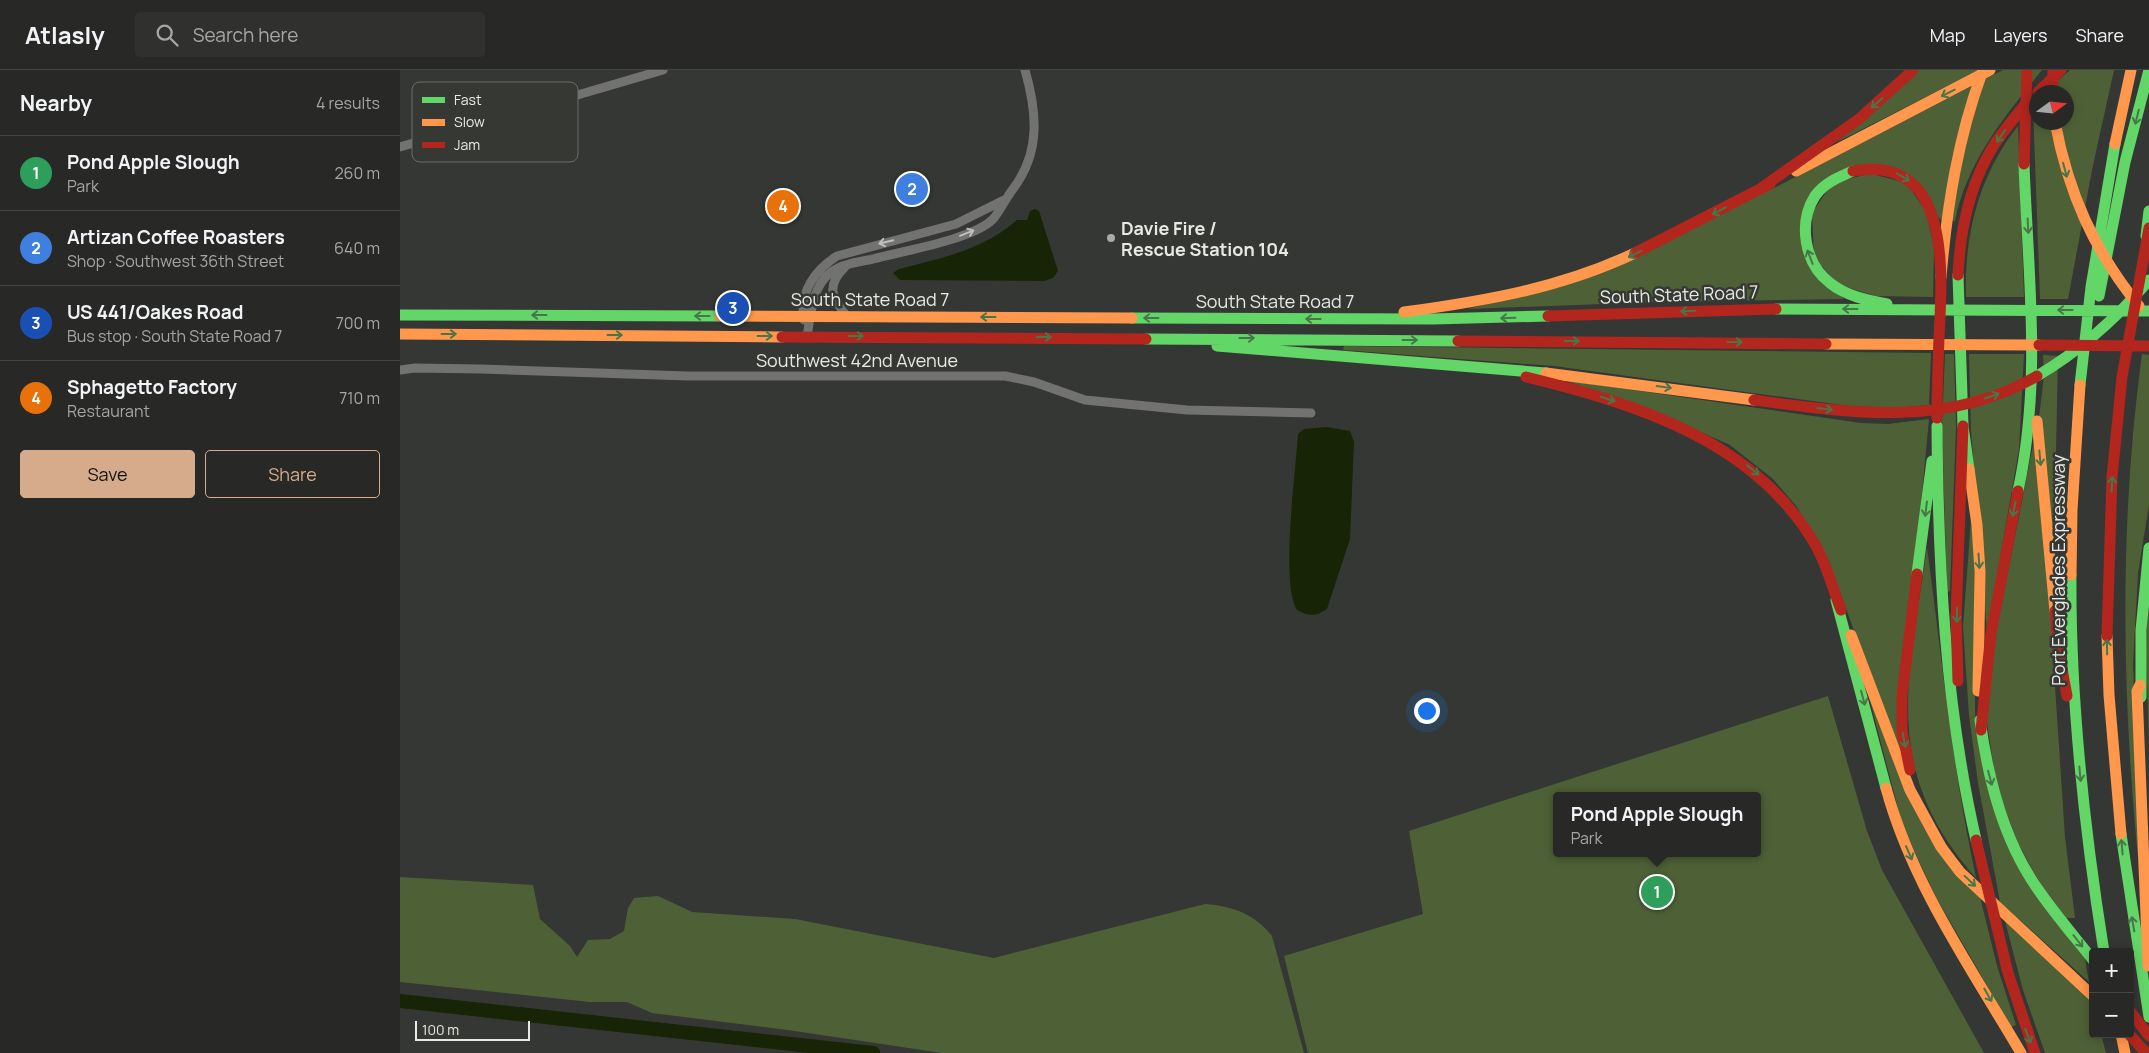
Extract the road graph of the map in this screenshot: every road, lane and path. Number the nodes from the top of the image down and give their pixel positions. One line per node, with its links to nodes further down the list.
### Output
1 (663, 70): 14 (street)
2 (1025, 70): 20 (street)
3 (1913, 70): 19 (main road, one-way to 19)
4 (1982, 70): 27 (main road)
5 (1990, 70): 19 (main road, one-way to 19)
6 (2027, 70): 45 (main road, one-way to 45)
7 (2053, 70): 11 (main road); 13 (main road)
8 (2061, 70): 12 (main road)
9 (2131, 70): 28 (main road, Port Everglades Expressway)
10 (2149, 70): 28 (main road, one-way to 28)
11 (2042, 85)
12 (2045, 85)
13 (2053, 85)
14 (578, 95)
15 (2029, 102): 48 (main road, one-way to 48)
16 (2057, 130): 36 (main road, one-way to 36)
17 (412, 143): 18 (street)
18 (400, 147)
19 (1760, 189): 37 (main road, one-way to 37)
20 (1005, 200): 23 (street); 25 (street, one-way to 20)
21 (2149, 211): 24 (main road)
22 (2149, 228): 24 (main road)
23 (934, 230): 25 (street); 34 (street, one-way to 34)
24 (2145, 242): 61 (main road, one-way to 24)
25 (920, 247): 26 (street)
26 (847, 265): 34 (street); 35 (street)
27 (1941, 277): 30 (main road, one-way to 27); 47 (main road)
28 (2097, 278): 53 (main road, Port Everglades Expressway)
29 (2149, 280): 43 (main road, one-way to 29)
30 (1910, 309): 31 (main road, South State Road 7, one-way to 30); 37 (main road, South State Road 7, one-way to 37)
31 (2149, 311)
32 (400, 315): 33 (main road, South State Road 7, one-way to 32)
33 (595, 316): 34 (main road, South State Road 7, one-way to 33); 39 (main road)
34 (807, 316): 35 (main road, South State Road 7); 40 (street)
35 (848, 317): 37 (main road, South State Road 7, one-way to 35)
36 (2149, 317)
37 (1362, 319)
38 (400, 334): 39 (main road, South State Road 7, one-way to 39)
39 (566, 335): 40 (main road, South State Road 7, one-way to 40)
40 (807, 336): 41 (main road, South State Road 7, one-way to 41)
41 (1129, 337): 42 (main road, South State Road 7, one-way to 42); 43 (main road)
42 (2149, 346)
43 (1476, 366): 50 (main road, one-way to 50)
44 (400, 370): 46 (street, Southwest 42nd Avenue)
45 (2033, 374): 52 (main road, one-way to 52); 53 (main road, one-way to 53)
46 (1311, 413)
47 (1936, 426): 55 (main road, one-way to 55); 56 (main road)
48 (1963, 426): 52 (main road, one-way to 52); 56 (main road, one-way to 56)
49 (2149, 548): 51 (main road)
50 (1836, 600): 55 (main road); 66 (main road, one-way to 66)
51 (2140, 685): 54 (main road); 59 (main road)
52 (1981, 730): 58 (main road, one-way to 58)
53 (2077, 742): 57 (main road, Port Everglades Expressway, one-way to 57)
54 (2149, 807)
55 (1921, 814): 60 (main road, one-way to 60)
56 (1979, 857): 67 (main road, one-way to 67)
57 (2103, 948)
58 (2089, 955)
59 (2149, 990)
60 (2090, 993)
61 (2148, 1008)
62 (2134, 1015): 63 (main road)
63 (2149, 1036)
64 (2122, 1038): 68 (main road)
65 (2133, 1038): 69 (main road)
66 (2021, 1053)
67 (2035, 1053)
68 (2125, 1053)
69 (2146, 1053)

